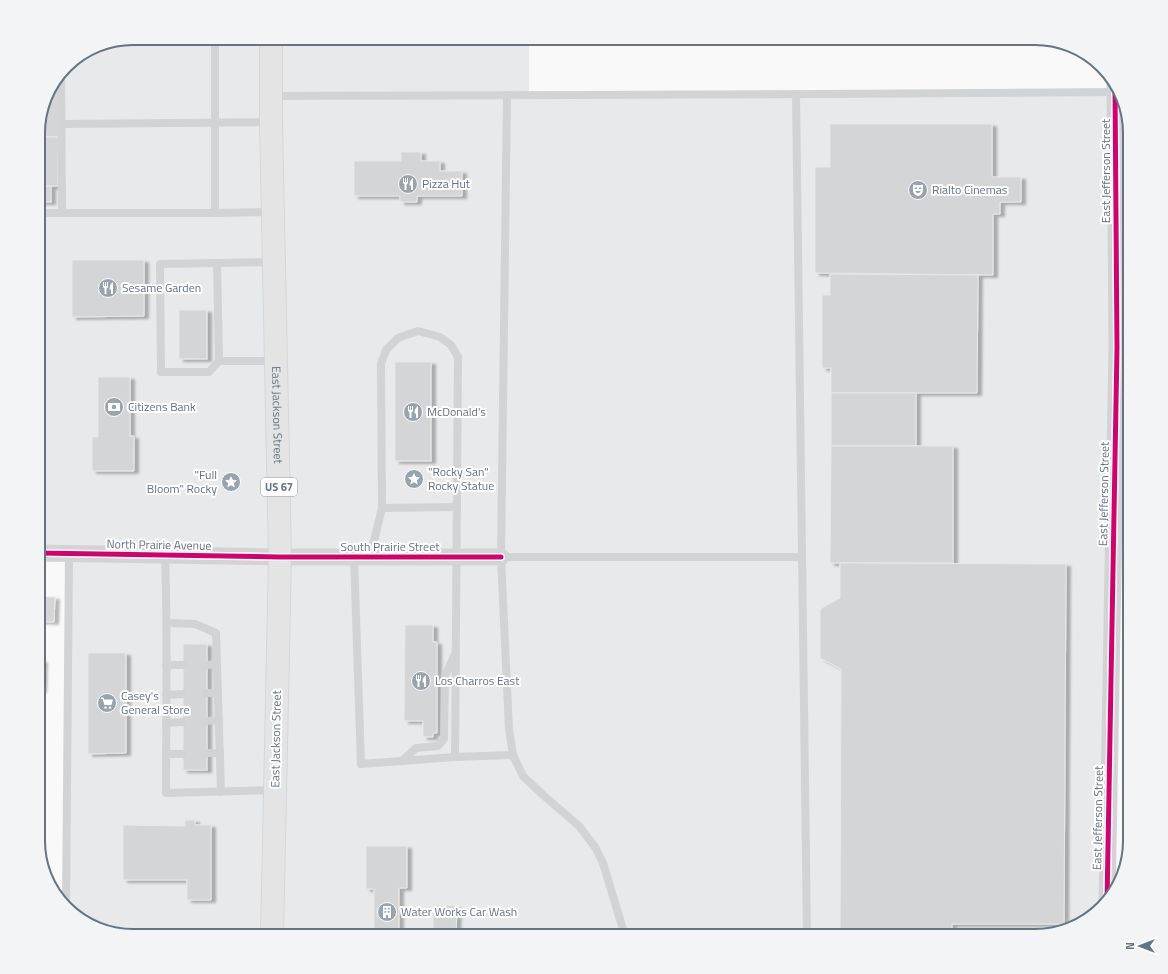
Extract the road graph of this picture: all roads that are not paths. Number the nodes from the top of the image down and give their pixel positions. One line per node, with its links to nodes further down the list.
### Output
1 (215, 45): 10 (lane)
2 (271, 45): 7 (highway, East Jackson Street / US 67)
3 (61, 82): 11 (lane)
4 (1111, 89): 5 (lane)
5 (796, 94): 6 (lane); 29 (lane)
6 (507, 95): 7 (lane); 28 (lane)
7 (271, 96): 9 (highway, East Jackson Street / US 67)
8 (1115, 98): 53 (street, East Jefferson Street)
9 (271, 122): 10 (lane); 12 (highway, East Jackson Street / US 67)
10 (214, 123): 11 (lane); 15 (lane)
11 (62, 124): 14 (lane)
12 (273, 212): 15 (lane); 16 (highway, East Jackson Street / US 67)
13 (45, 213): 14 (lane)
14 (62, 213): 15 (lane)
15 (215, 213)
16 (274, 262): 17 (lane); 19 (highway, East Jackson Street / US 67)
17 (218, 263): 18 (lane); 18 (lane)
18 (218, 361): 19 (lane)
19 (276, 361): 25 (highway, East Jackson Street / US 67)
20 (457, 507): 21 (lane); 21 (lane); 27 (lane)
21 (382, 508): 26 (lane)
22 (45, 553): 23 (street, North Prairie Avenue)
23 (69, 554): 24 (street, North Prairie Avenue); 54 (lane)
24 (165, 555): 25 (street, North Prairie Avenue); 30 (lane)
25 (280, 557): 26 (street, South Prairie Street); 51 (highway, East Jackson Street / US 67)
26 (362, 557): 27 (street, South Prairie Street); 50 (lane)
27 (457, 557): 28 (street, South Prairie Street); 31 (lane)
28 (501, 557): 29 (lane); 48 (lane)
29 (802, 557): 57 (lane)
30 (168, 623): 32 (lane); 33 (lane)
31 (456, 649): 49 (lane); 50 (lane)
32 (217, 664): 35 (lane); 37 (lane)
33 (166, 665): 34 (lane); 39 (lane)
34 (183, 665)
35 (208, 665)
36 (208, 693): 37 (lane)
37 (218, 693): 40 (lane)
38 (183, 694): 39 (lane)
39 (166, 695): 43 (lane)
40 (219, 720): 41 (lane); 45 (lane)
41 (208, 721)
42 (183, 722): 43 (lane)
43 (166, 723): 46 (lane)
44 (208, 753): 45 (lane)
45 (220, 753): 52 (lane)
46 (166, 754): 47 (lane); 52 (lane)
47 (183, 754)
48 (513, 755): 49 (lane); 56 (lane)
49 (455, 757): 50 (lane)
50 (402, 760)
51 (275, 790): 52 (lane); 55 (highway, East Jackson Street / US 67)
52 (221, 792)
53 (1107, 891)
54 (66, 898)
55 (272, 929)
56 (624, 929)
57 (808, 929)

